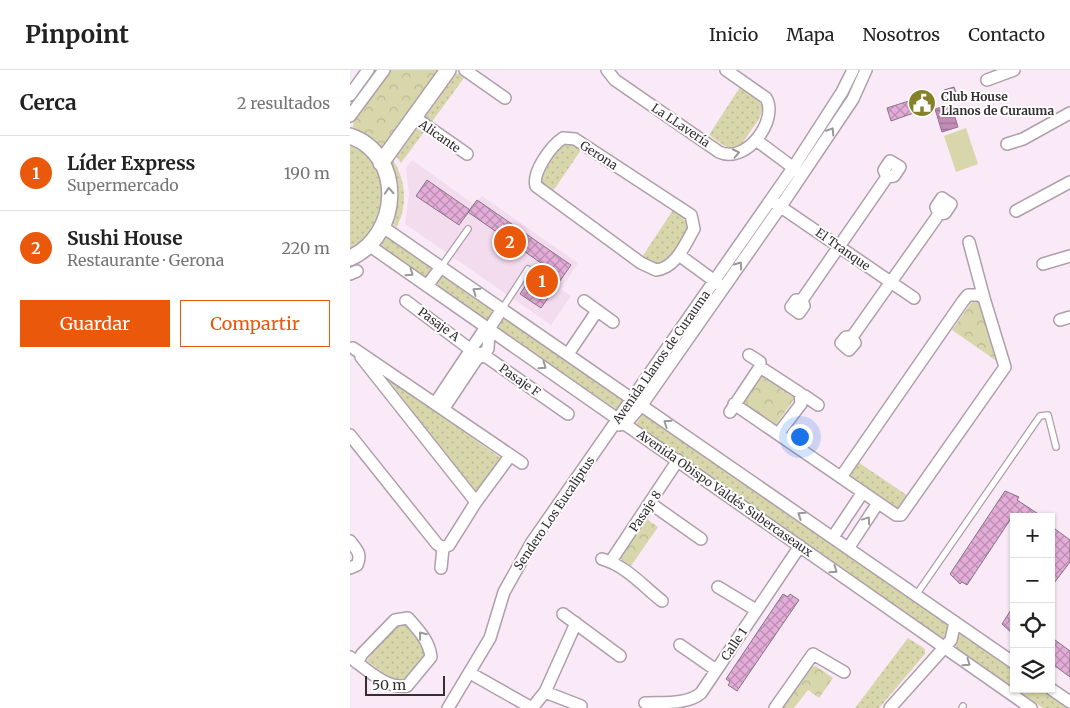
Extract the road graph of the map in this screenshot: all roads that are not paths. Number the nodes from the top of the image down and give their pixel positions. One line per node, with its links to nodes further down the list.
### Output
1 (368, 70): 11 (street)
2 (384, 70): 12 (street)
3 (448, 70): 16 (street)
4 (465, 70): 13 (street)
5 (726, 70): 18 (street, La LLavería)
6 (853, 70): 22 (street, Avenida Llanos de Curauma)
7 (866, 70): 22 (street, Avenida Llanos de Curauma, one-way to 7)
8 (1014, 70): 10 (street)
9 (608, 71): 18 (street, La LLavería, one-way to 18)
10 (987, 80)
11 (351, 91): 12 (street)
12 (364, 98): 15 (street)
13 (505, 98)
14 (1070, 113): 19 (street)
15 (350, 116)
16 (414, 117): 20 (street, Alicante); 21 (street)
17 (350, 136): 21 (street)
18 (756, 140): 22 (street)
19 (1007, 144)
20 (467, 154)
21 (381, 163): 28 (street, one-way to 21)
22 (798, 171): 25 (street, Avenida Llanos de Curauma)
23 (887, 177): 32 (street)
24 (1070, 182): 26 (street)
25 (776, 203): 32 (street, El Tranque); 40 (street, Avenida Llanos de Curauma)
26 (1016, 211)
27 (939, 214): 39 (street)
28 (383, 227): 31 (street); 36 (street, Avenida Obispo Valdés Subercaseaux)
29 (468, 229): 36 (lane)
30 (969, 242): 43 (street)
31 (370, 246): 37 (street); 41 (street, Avenida Obispo Valdés Subercaseaux, one-way to 41)
32 (839, 246): 39 (street, El Tranque); 44 (street)
33 (679, 254): 33 (street, Gerona); 40 (street)
34 (1070, 256): 35 (street)
35 (1043, 264)
36 (441, 267): 41 (street); 47 (street, Avenida Obispo Valdés Subercaseaux, one-way to 36)
37 (352, 268)
38 (528, 269): 47 (lane)
39 (890, 282): 42 (street, El Tranque); 51 (street)
40 (719, 284): 59 (street, Avenida Llanos de Curauma); 62 (street, Avenida Llanos de Curauma)
41 (427, 286): 50 (street, Avenida Obispo Valdés Subercaseaux)
42 (914, 298)
43 (984, 298): 71 (street); 75 (street)
44 (802, 300)
45 (406, 301): 53 (street, Pasaje A)
46 (584, 301): 48 (street)
47 (502, 309): 50 (street); 54 (street, Avenida Obispo Valdés Subercaseaux)
48 (597, 311): 49 (street); 54 (street)
49 (613, 322)
50 (488, 328): 53 (street); 56 (street); 64 (street, Avenida Obispo Valdés Subercaseaux, one-way to 64)
51 (852, 337)
52 (352, 349): 60 (street); 73 (street)
53 (471, 350): 56 (street, Pasaje F); 60 (street)
54 (568, 354): 59 (street, Avenida Obispo Valdés Subercaseaux)
55 (749, 355): 57 (street)
56 (482, 357): 60 (street); 63 (street, Pasaje F)
57 (760, 367): 58 (street); 66 (street)
58 (800, 397): 61 (street); 66 (street)
59 (631, 398): 62 (street, Avenida Obispo Valdés Subercaseaux); 64 (street, Avenida Llanos de Curauma)
60 (440, 405): 68 (street)
61 (818, 405)
62 (641, 406): 64 (street, Avenida Llanos de Curauma); 76 (street, Avenida Obispo Valdés Subercaseaux, one-way to 62)
63 (568, 414)
64 (618, 423): 69 (street, Avenida Obispo Valdés Subercaseaux); 98 (street, Sendero Los Eucaliptus)
65 (350, 434): 80 (street)
66 (778, 434): 71 (street)
67 (1056, 447): 85 (lane)
68 (510, 456): 70 (street); 73 (street)
69 (678, 460): 74 (street, Pasaje 8); 79 (street, Avenida Obispo Valdés Subercaseaux)
70 (522, 463)
71 (841, 477): 72 (street)
72 (863, 492): 75 (street); 76 (street)
73 (476, 502): 80 (street)
74 (650, 503): 77 (street); 86 (street, Pasaje 8)
75 (878, 503): 81 (street, one-way to 75)
76 (833, 536): 81 (street, Avenida Obispo Valdés Subercaseaux)
77 (702, 538)
78 (350, 541): 82 (street)
79 (800, 546): 87 (street, Calle 1); 92 (street, Avenida Obispo Valdés Subercaseaux, one-way to 92)
80 (443, 548): 83 (street)
81 (849, 548): 85 (street, Avenida Obispo Valdés Subercaseaux)
82 (350, 568)
83 (440, 568)
84 (718, 587): 87 (street)
85 (916, 595): 89 (street, Avenida Obispo Valdés Subercaseaux)
86 (662, 601)
87 (756, 610): 96 (street, Calle 1)
88 (563, 614): 90 (street)
89 (955, 622): 92 (street); 95 (street, Avenida Obispo Valdés Subercaseaux)
90 (576, 623): 93 (street); 99 (street)
91 (680, 645): 96 (street)
92 (943, 646): 107 (street); 108 (street, Avenida Obispo Valdés Subercaseaux, one-way to 108)
93 (620, 656)
94 (354, 660): 94 (street, one-way to 94)
95 (1010, 660)
96 (716, 670): 102 (street, Calle 1)
97 (844, 672): 106 (street)
98 (470, 673): 104 (street, Sendero Los Eucaliptus); 105 (street)
99 (545, 692): 103 (street); 105 (street)
100 (1055, 692): 101 (street)
101 (1070, 702)
102 (644, 703)
103 (581, 706)
104 (448, 708)
105 (532, 708)
106 (775, 708)
107 (890, 708)
108 (1031, 708)

